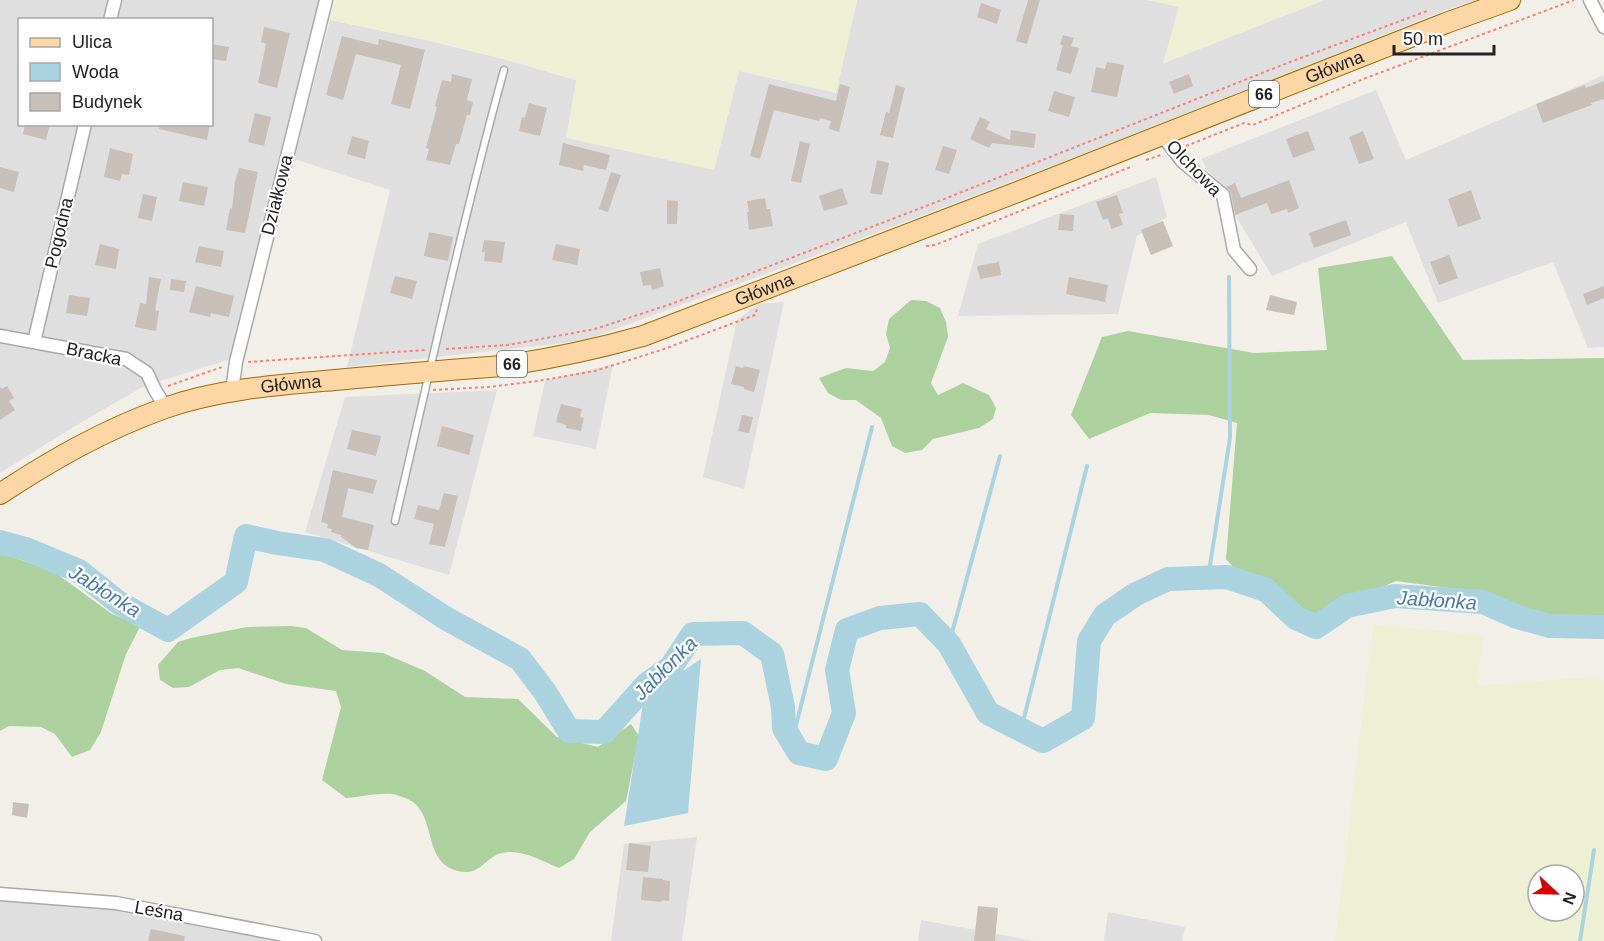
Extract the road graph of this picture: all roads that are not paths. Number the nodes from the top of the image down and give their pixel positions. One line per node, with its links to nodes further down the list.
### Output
1 (115, 0): 5 (street)
2 (326, 0): 14 (street, Działkowa)
3 (1510, 0): 9 (main road, Główna / 66)
4 (1590, 0): 6 (street)
5 (110, 18)
6 (1604, 27)
7 (504, 70): 13 (lane)
8 (85, 126): 12 (street, Pogodna)
9 (1161, 134): 10 (street, Olchowa); 13 (main road, Główna / 66)
10 (1250, 268)
11 (0, 336): 12 (street, Bracka)
12 (33, 342): 15 (street, Bracka)
13 (429, 371): 14 (main road, Główna / 66); 17 (lane)
14 (232, 391): 15 (main road, Główna / 66)
15 (166, 408): 16 (main road, Główna / 66)
16 (0, 495)
17 (395, 521)
18 (0, 894): 19 (street, Leśna)
19 (315, 941)

